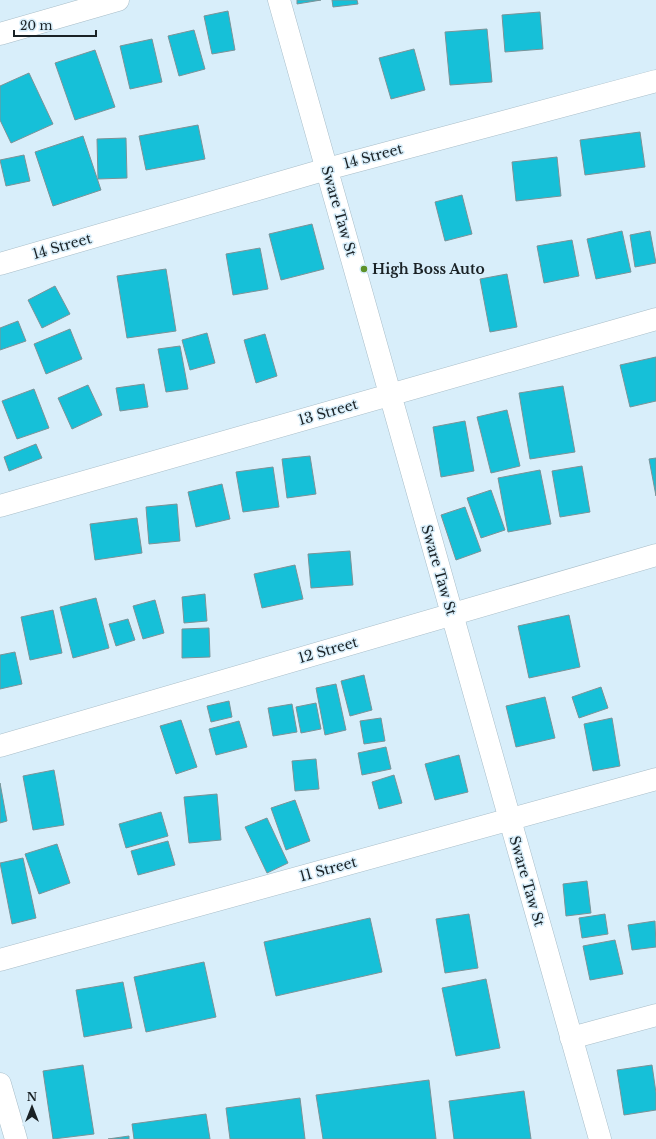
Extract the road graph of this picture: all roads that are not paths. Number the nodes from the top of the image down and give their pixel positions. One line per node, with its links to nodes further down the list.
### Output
1 (118, 0): 3 (street)
2 (279, 0): 5 (street, Sware Taw St)
3 (0, 34)
4 (656, 81): 5 (street, 14 Street)
5 (327, 169): 6 (street, 14 Street); 8 (street, Sware Taw St)
6 (0, 264)
7 (656, 319): 8 (street, 13 Street)
8 (390, 395): 9 (street, 13 Street); 11 (street, Sware Taw St)
9 (0, 506)
10 (656, 555): 11 (street, 12 Street)
11 (452, 614): 12 (street, 12 Street); 14 (street, Sware Taw St)
12 (0, 746)
13 (656, 779): 14 (street, 11 Street)
14 (510, 819): 15 (street, 11 Street); 17 (street, Sware Taw St)
15 (0, 960)
16 (656, 1015): 17 (street)
17 (571, 1038): 20 (street, Sware Taw St)
18 (0, 1084): 19 (street)
19 (16, 1139)
20 (600, 1139)

